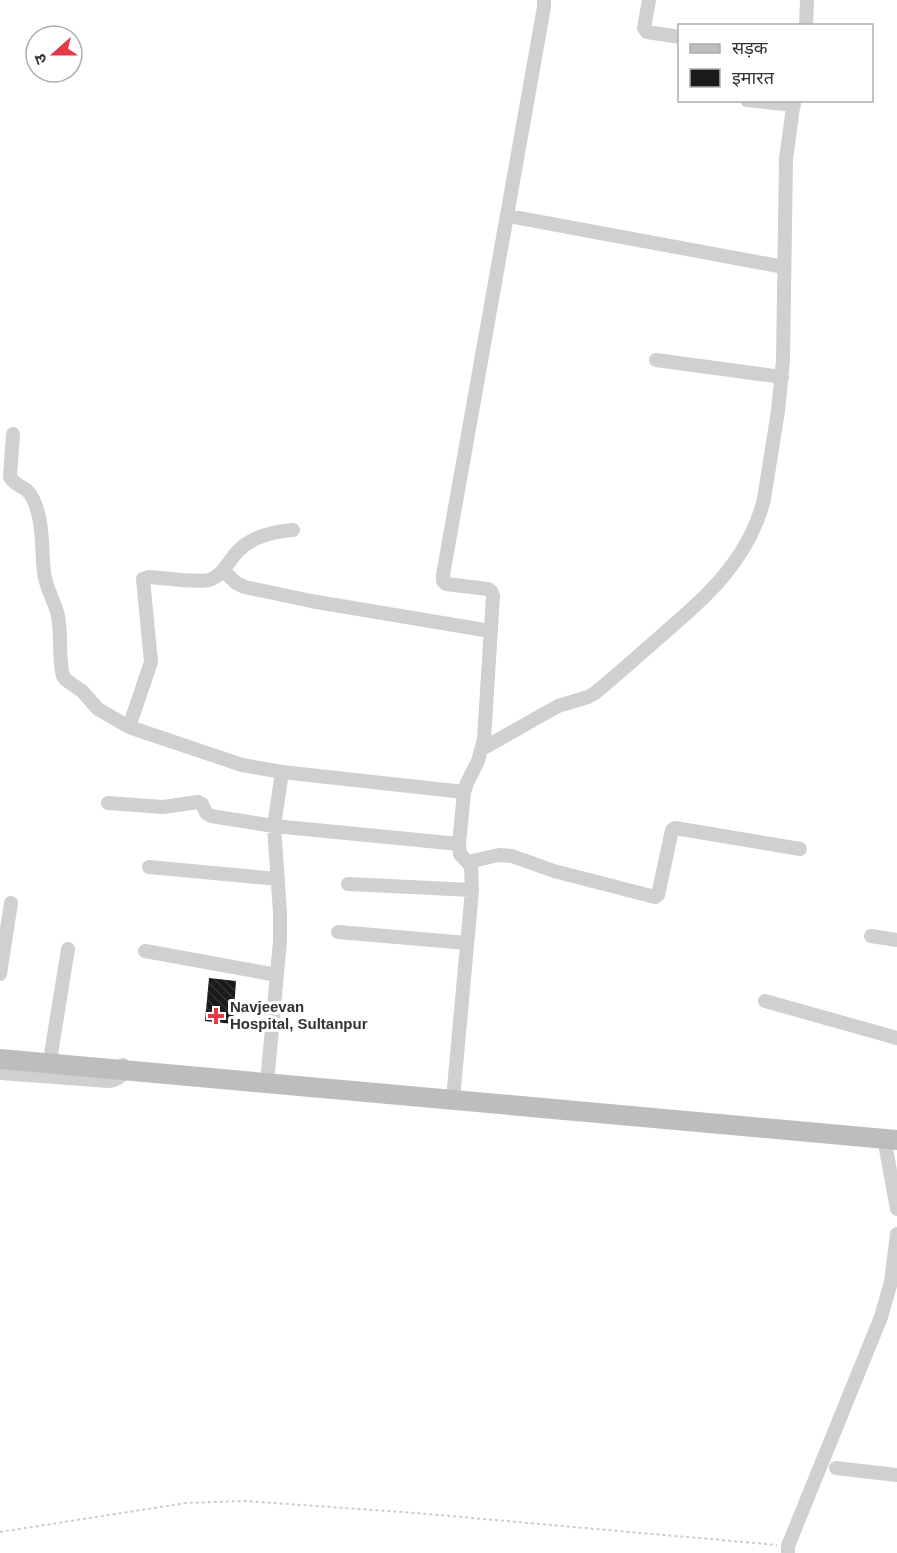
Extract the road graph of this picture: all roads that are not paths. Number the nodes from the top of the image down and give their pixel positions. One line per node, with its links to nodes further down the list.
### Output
1 (544, 0): 8 (street)
2 (649, 0): 5 (street)
3 (807, 0): 4 (street)
4 (806, 24)
5 (678, 37)
6 (778, 102): 7 (street)
7 (794, 103): 9 (street)
8 (508, 216): 9 (street); 15 (street)
9 (784, 267): 11 (street)
10 (656, 360): 11 (street)
11 (782, 377): 17 (street)
12 (13, 434): 16 (street)
13 (293, 530): 14 (street)
14 (223, 570): 15 (street); 16 (street)
15 (490, 631): 17 (street)
16 (129, 727): 18 (street)
17 (482, 749): 19 (street)
18 (282, 772): 19 (street); 21 (street)
19 (464, 792): 22 (street)
20 (108, 803): 21 (street)
21 (274, 826): 22 (street); 26 (street)
22 (459, 844): 24 (street)
23 (800, 849): 24 (street)
24 (468, 862): 28 (street)
25 (149, 867): 26 (street)
26 (278, 879): 37 (street)
27 (348, 884): 28 (street)
28 (472, 890): 33 (street)
29 (11, 903): 36 (street)
30 (338, 932): 33 (street)
31 (871, 936): 32 (street)
32 (897, 940)
33 (467, 943): 46 (street)
34 (68, 949): 41 (street)
35 (145, 951): 37 (street)
36 (0, 974)
37 (277, 975): 45 (street)
38 (765, 1001): 39 (street)
39 (897, 1038)
40 (0, 1050): 41 (street)
41 (51, 1054): 43 (street)
42 (0, 1059): 43 (street)
43 (117, 1070): 44 (street); 45 (street)
44 (0, 1073)
45 (267, 1083): 46 (street)
46 (453, 1099): 47 (street)
47 (890, 1139): 48 (street)
48 (897, 1209)
49 (897, 1234): 52 (street)
50 (836, 1468): 51 (street)
51 (897, 1474)
52 (788, 1550)

